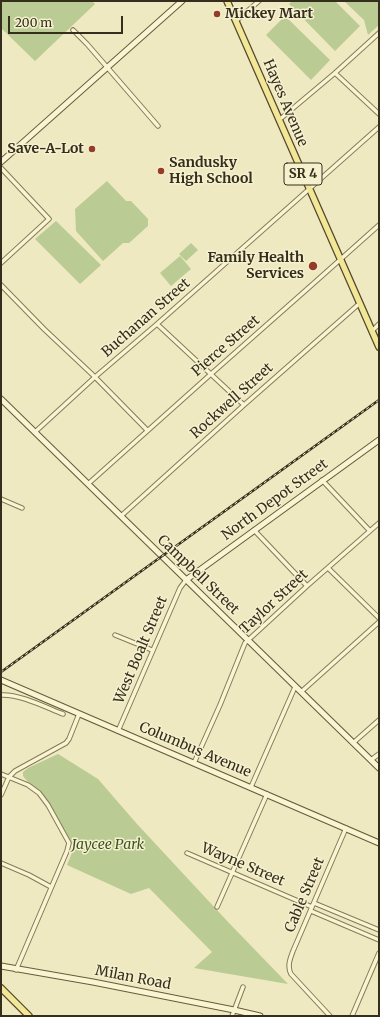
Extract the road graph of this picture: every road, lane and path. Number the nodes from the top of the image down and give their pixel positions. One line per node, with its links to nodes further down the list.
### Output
1 (182, 1): 7 (street)
2 (227, 1): 4 (main road, Hayes Avenue / SR 4)
3 (259, 1): 4 (street)
4 (236, 21): 10 (main road, Hayes Avenue / SR 4)
5 (73, 30): 7 (street)
6 (379, 33): 8 (street)
7 (107, 67): 11 (street); 13 (street)
8 (334, 73): 9 (street); 10 (street)
9 (379, 114)
10 (279, 120): 15 (main road, Hayes Avenue / SR 4)
11 (158, 126)
12 (379, 127): 15 (street, Buchanan Street)
13 (1, 162)
14 (1, 168): 18 (street)
15 (309, 189): 17 (main road, Hayes Avenue / SR 4); 21 (street, Buchanan Street)
16 (379, 225): 17 (street, Pierce Street)
17 (341, 259): 20 (main road, Hayes Avenue / SR 4); 25 (street, Pierce Street)
18 (1, 263)
19 (1, 285): 26 (street)
20 (360, 303): 23 (main road, Hayes Avenue / SR 4); 28 (street, Rockwell Street)
21 (157, 324): 25 (street); 26 (street, Buchanan Street)
22 (379, 326): 23 (street)
23 (372, 331): 24 (main road, Hayes Avenue / SR 4)
24 (379, 347)
25 (211, 374): 28 (street); 29 (street, Pierce Street)
26 (95, 377): 29 (street); 30 (street, Buchanan Street)
27 (1, 399): 30 (street, Campbell Street)
28 (244, 405): 36 (street, Rockwell Street)
29 (148, 430): 33 (street, Pierce Street)
30 (35, 432): 33 (street, Campbell Street)
31 (379, 440): 32 (street, North Depot Street)
32 (322, 480): 38 (street, North Depot Street); 39 (street)
33 (88, 484): 36 (street, Campbell Street)
34 (1, 499): 35 (street)
35 (22, 508)
36 (121, 516): 41 (street, Campbell Street)
37 (379, 523): 39 (street, Taylor Street)
38 (254, 530): 41 (street, North Depot Street); 42 (street)
39 (370, 531): 40 (street, Taylor Street)
40 (328, 568): 42 (street, Taylor Street); 43 (street)
41 (186, 580): 46 (street, Campbell Street); 47 (street, West Boalt Street)
42 (307, 586): 46 (street, Taylor Street)
43 (379, 618)
44 (379, 622): 50 (street)
45 (115, 635): 47 (street)
46 (248, 640): 49 (street, Campbell Street); 59 (street, Taylor Street)
47 (152, 650): 55 (street, West Boalt Street)
48 (1, 680): 53 (street, Columbus Avenue)
49 (295, 686): 50 (street, Campbell Street); 63 (street)
50 (301, 692): 56 (street, Campbell Street)
51 (1, 695): 52 (street)
52 (63, 714)
53 (79, 714): 55 (street, Columbus Avenue); 62 (street)
54 (379, 720): 56 (street)
55 (118, 731): 59 (street, Columbus Avenue)
56 (353, 743): 58 (street, Campbell Street)
57 (379, 754): 58 (street)
58 (371, 760): 60 (street, Campbell Street)
59 (194, 763): 63 (street, Columbus Avenue)
60 (379, 768)
61 (1, 774): 62 (street)
62 (9, 777): 65 (street); 71 (street)
63 (251, 788): 64 (street, Columbus Avenue)
64 (266, 794): 66 (street, Columbus Avenue); 70 (street)
65 (1, 795)
66 (346, 828): 67 (street, Columbus Avenue); 73 (street, Cable Street)
67 (379, 842)
68 (187, 853): 70 (street, Wayne Street)
69 (1, 863): 71 (street)
70 (232, 872): 72 (street); 73 (street, Wayne Street)
71 (51, 887): 78 (street)
72 (217, 907)
73 (313, 907): 74 (street, Wayne Street); 75 (street, Wayne Street); 85 (street, Cable Street)
74 (379, 930)
75 (379, 940)
76 (379, 953): 86 (street)
77 (1, 966): 78 (street, Milan Road)
78 (16, 970): 81 (street, Milan Road)
79 (243, 987): 81 (street)
80 (1, 988): 82 (main road)
81 (234, 1010): 83 (street); 84 (street, Milan Road)
82 (29, 1016)
83 (232, 1016)
84 (260, 1016)
85 (330, 1016)
86 (352, 1016)

